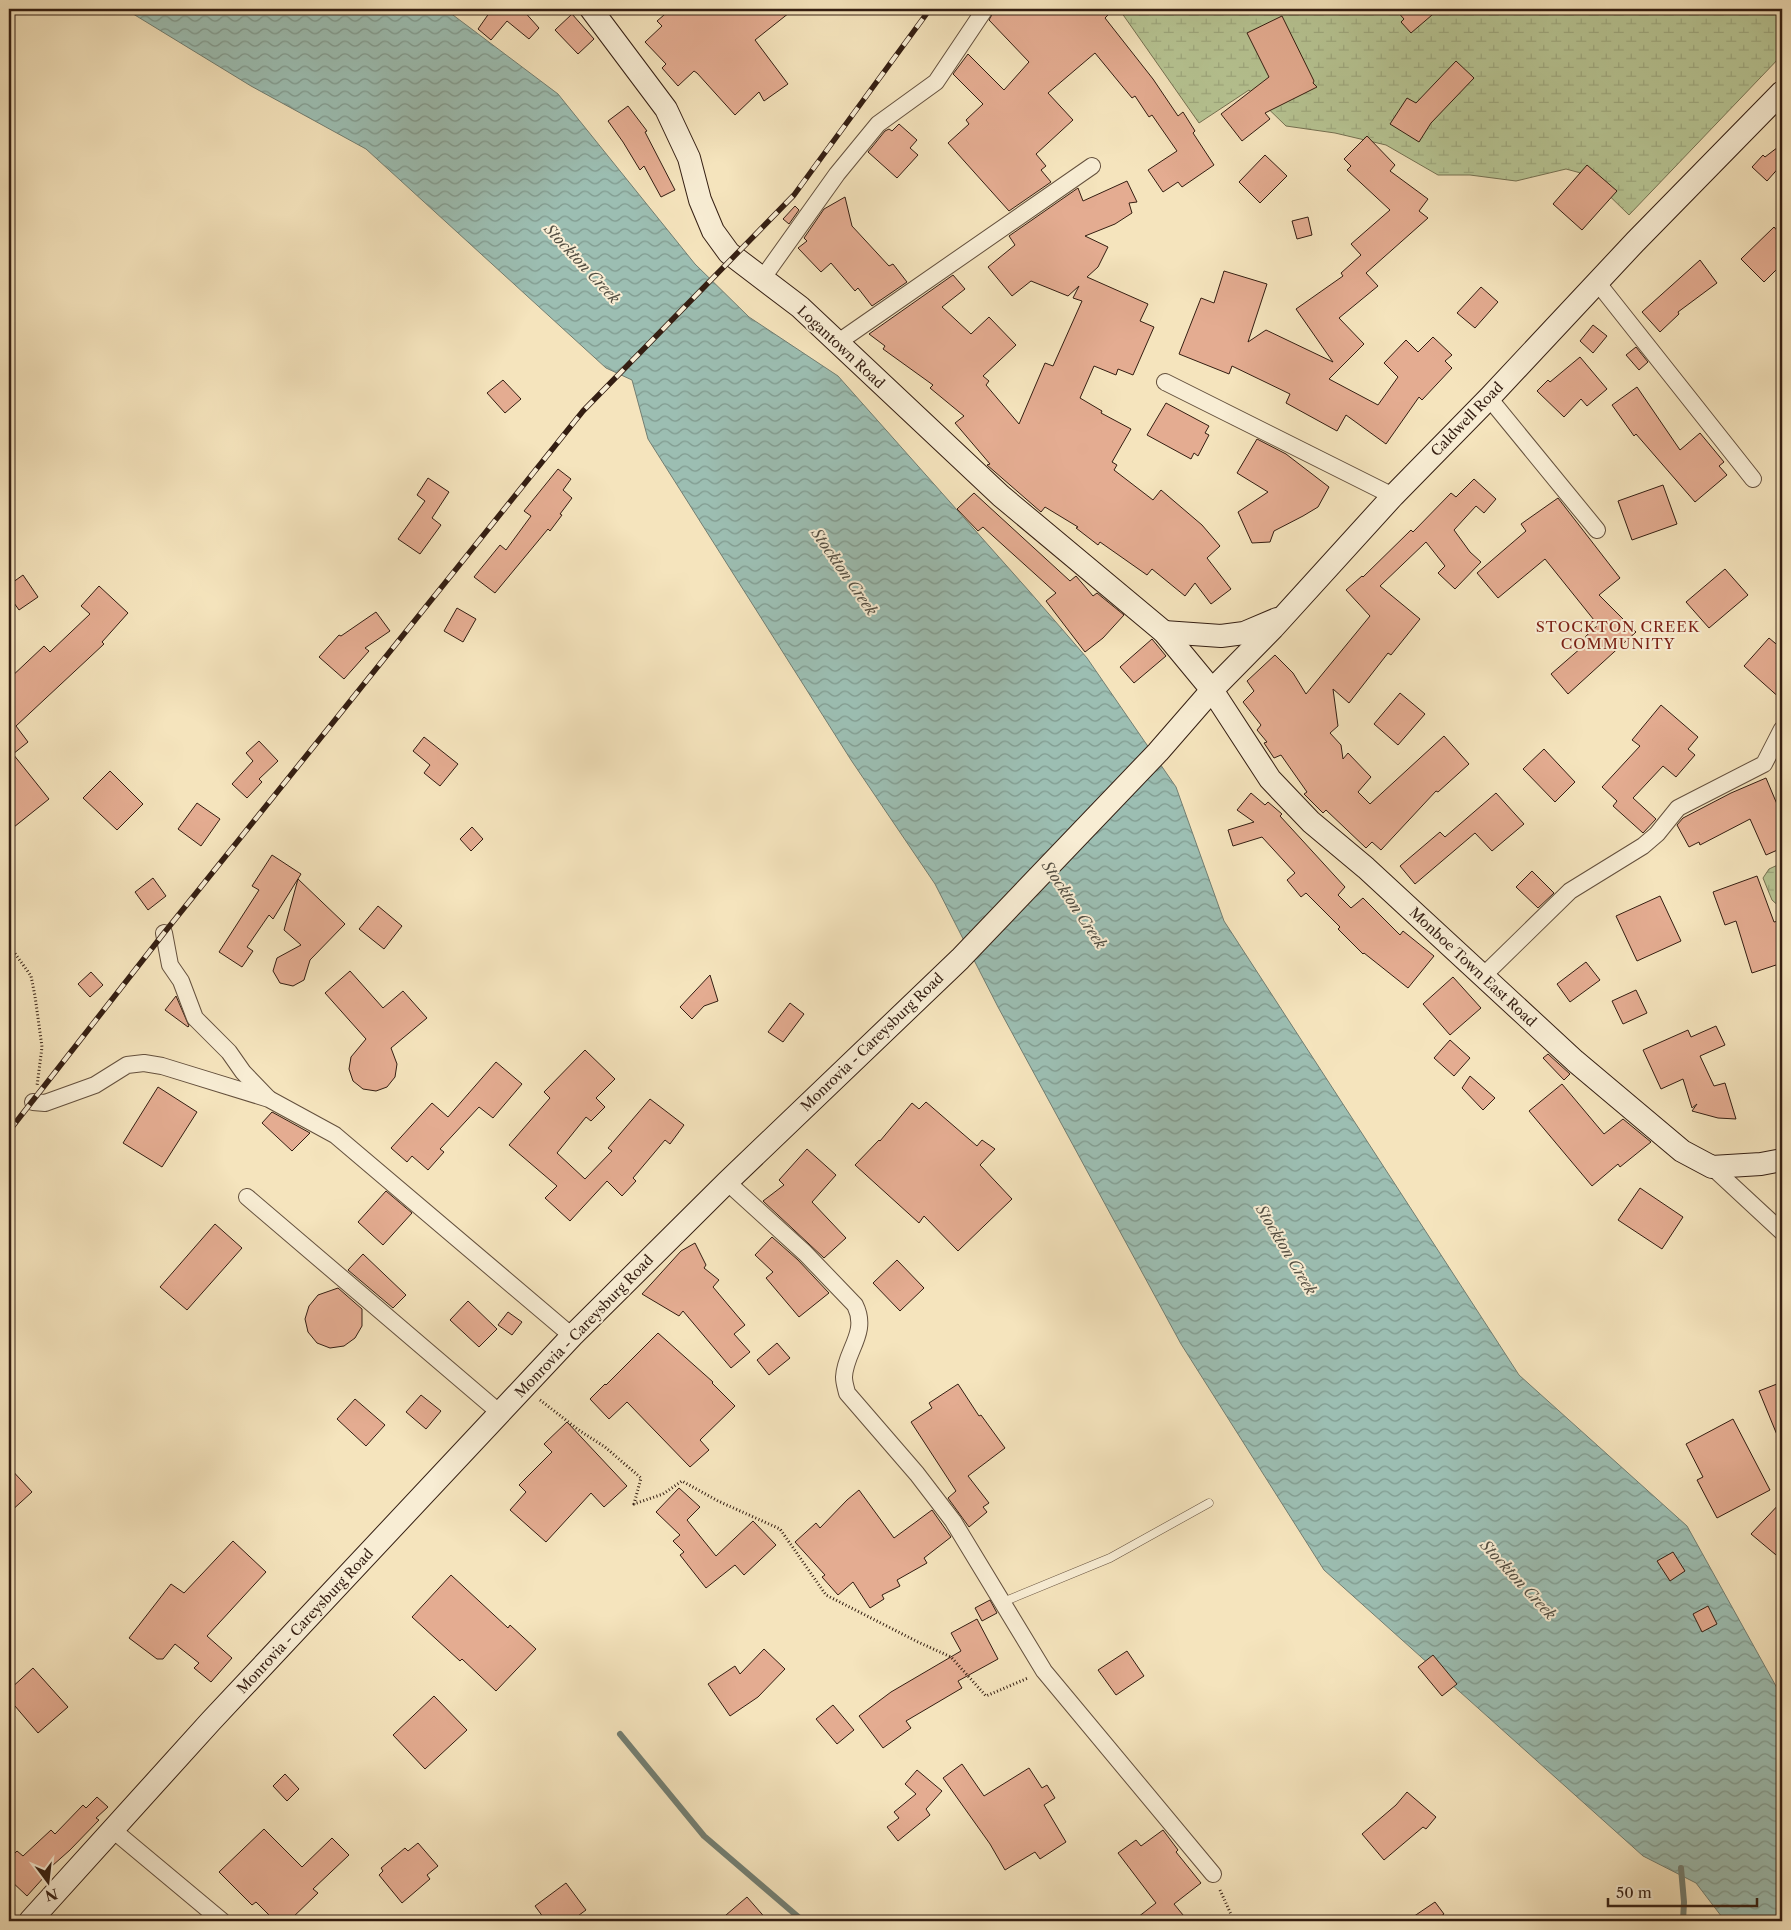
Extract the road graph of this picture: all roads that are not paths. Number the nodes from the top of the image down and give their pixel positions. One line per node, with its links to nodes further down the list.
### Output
1 (591, 9): 5 (main road, Logantown Road)
2 (985, 9): 5 (street)
3 (1782, 92): 6 (main road, Caldwell Road)
4 (1092, 166): 7 (street)
5 (762, 279): 7 (main road, Logantown Road)
6 (1597, 282): 9 (main road, Caldwell Road); 10 (street)
7 (837, 343): 14 (main road, Logantown Road)
8 (1165, 382): 11 (street)
9 (1489, 398): 11 (main road, Caldwell Road); 12 (street)
10 (1753, 479)
11 (1392, 496): 13 (main road, Caldwell Road)
12 (1597, 530)
13 (1285, 615): 14 (main road); 15 (main road, Caldwell Road)
14 (1164, 632): 15 (main road, Logantown Road)
15 (1212, 690): 17 (main road, Caldwell Road); 19 (main road, Monboe Town East Road)
16 (1782, 729): 19 (street)
17 (1158, 752): 24 (main road, Monrovia - Careysburg Road)
18 (164, 932): 20 (street)
19 (1482, 977): 23 (main road, Monboe Town East Road)
20 (269, 1099): 21 (street); 27 (street)
21 (33, 1102)
22 (1782, 1160): 23 (main road)
23 (1712, 1167): 26 (street)
24 (726, 1182): 27 (main road, Monrovia - Careysburg Road); 30 (street)
25 (247, 1196): 28 (street)
26 (1782, 1232)
27 (572, 1336): 28 (main road, Monrovia - Careysburg Road)
28 (500, 1413): 31 (main road, Monrovia - Careysburg Road)
29 (1209, 1503): 30 (lane)
30 (1003, 1602): 32 (street)
31 (113, 1830): 33 (main road, Monrovia - Careysburg Road); 34 (street)
32 (1213, 1874)
33 (30, 1921)
34 (222, 1921)

